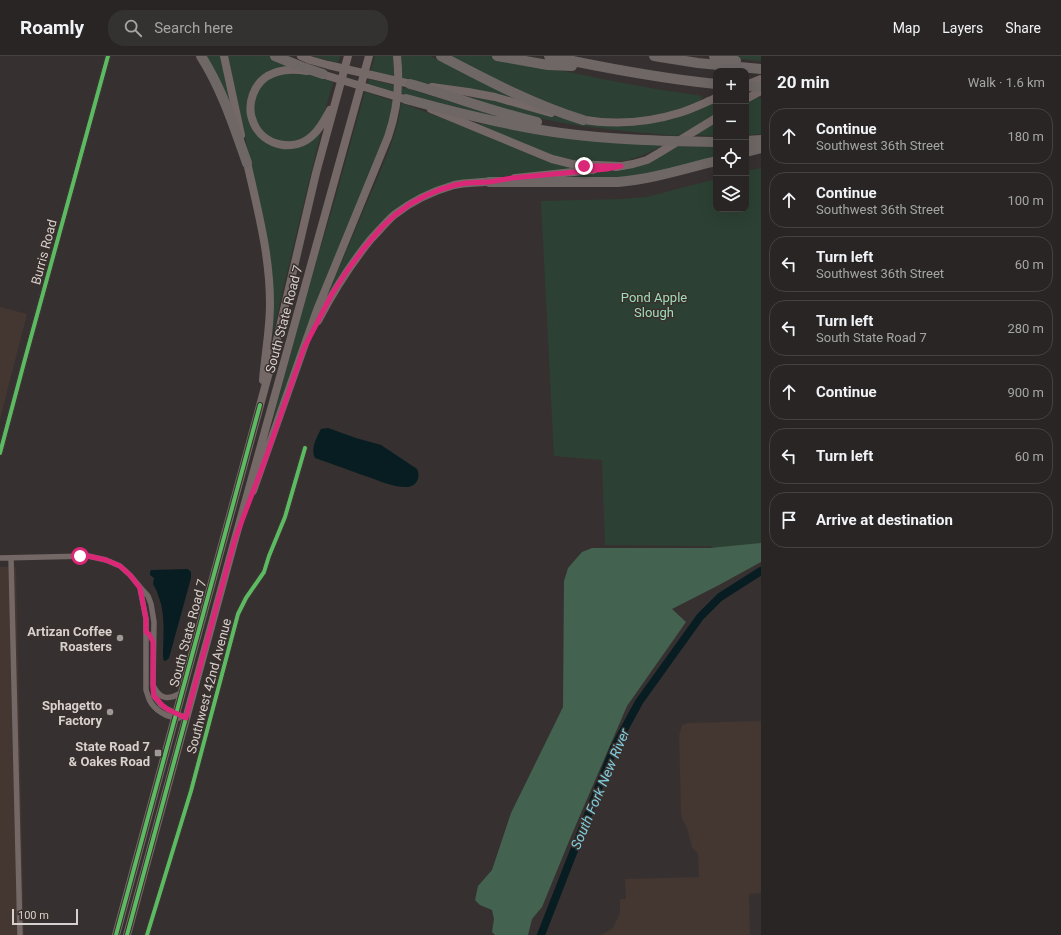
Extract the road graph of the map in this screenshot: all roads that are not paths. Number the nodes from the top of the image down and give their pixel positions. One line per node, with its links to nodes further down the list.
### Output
1 (108, 56): 43 (street, Burris Road)
2 (201, 56): 37 (highway)
3 (224, 56): 37 (main road)
4 (275, 56): 16 (highway)
5 (301, 56): 16 (main road)
6 (348, 56): 24 (main road, South State Road 7)
7 (369, 56): 44 (main road, South State Road 7)
8 (397, 56): 40 (main road)
9 (441, 56): 28 (highway)
10 (497, 56): 14 (highway)
11 (549, 56): 14 (highway)
12 (654, 56): 15 (highway)
13 (714, 56): 15 (highway)
14 (604, 68): 19 (highway)
15 (761, 68)
16 (326, 70): 18 (main road); 24 (main road); 26 (main road)
17 (761, 79): 20 (main road)
18 (410, 84): 28 (main road); 30 (highway)
19 (713, 84)
20 (749, 85)
21 (749, 86): 22 (highway)
22 (761, 87)
23 (761, 91): 25 (main road)
24 (337, 97): 41 (main road, South State Road 7)
25 (749, 97)
26 (406, 99): 30 (highway); 38 (main road)
27 (713, 99): 28 (main road)
28 (583, 120)
29 (713, 120): 38 (main road)
30 (654, 140): 33 (highway)
31 (761, 140): 32 (highway)
32 (749, 141)
33 (713, 142)
34 (761, 148): 35 (highway)
35 (749, 151)
36 (713, 162): 39 (highway)
37 (247, 163): 41 (main road)
38 (621, 166): 39 (main road)
39 (489, 182): 40 (main road)
40 (304, 348): 44 (main road)
41 (260, 405): 51 (main road, South State Road 7)
42 (305, 448): 59 (street, Southwest 42nd Avenue)
43 (0, 453)
44 (235, 539): 53 (main road, South State Road 7)
45 (0, 558): 46 (street)
46 (11, 558): 47 (street); 56 (street)
47 (140, 588): 48 (street); 49 (street)
48 (146, 632): 49 (street); 52 (street)
49 (153, 642): 50 (street)
50 (153, 685): 51 (street); 52 (street)
51 (182, 693): 52 (main road, South State Road 7)
52 (175, 716): 53 (street); 54 (main road, South State Road 7)
53 (186, 718): 55 (main road, South State Road 7)
54 (143, 834): 55 (main road); 57 (main road, South State Road 7)
55 (150, 853): 58 (main road, South State Road 7)
56 (20, 935)
57 (116, 935)
58 (127, 935)
59 (148, 935)

